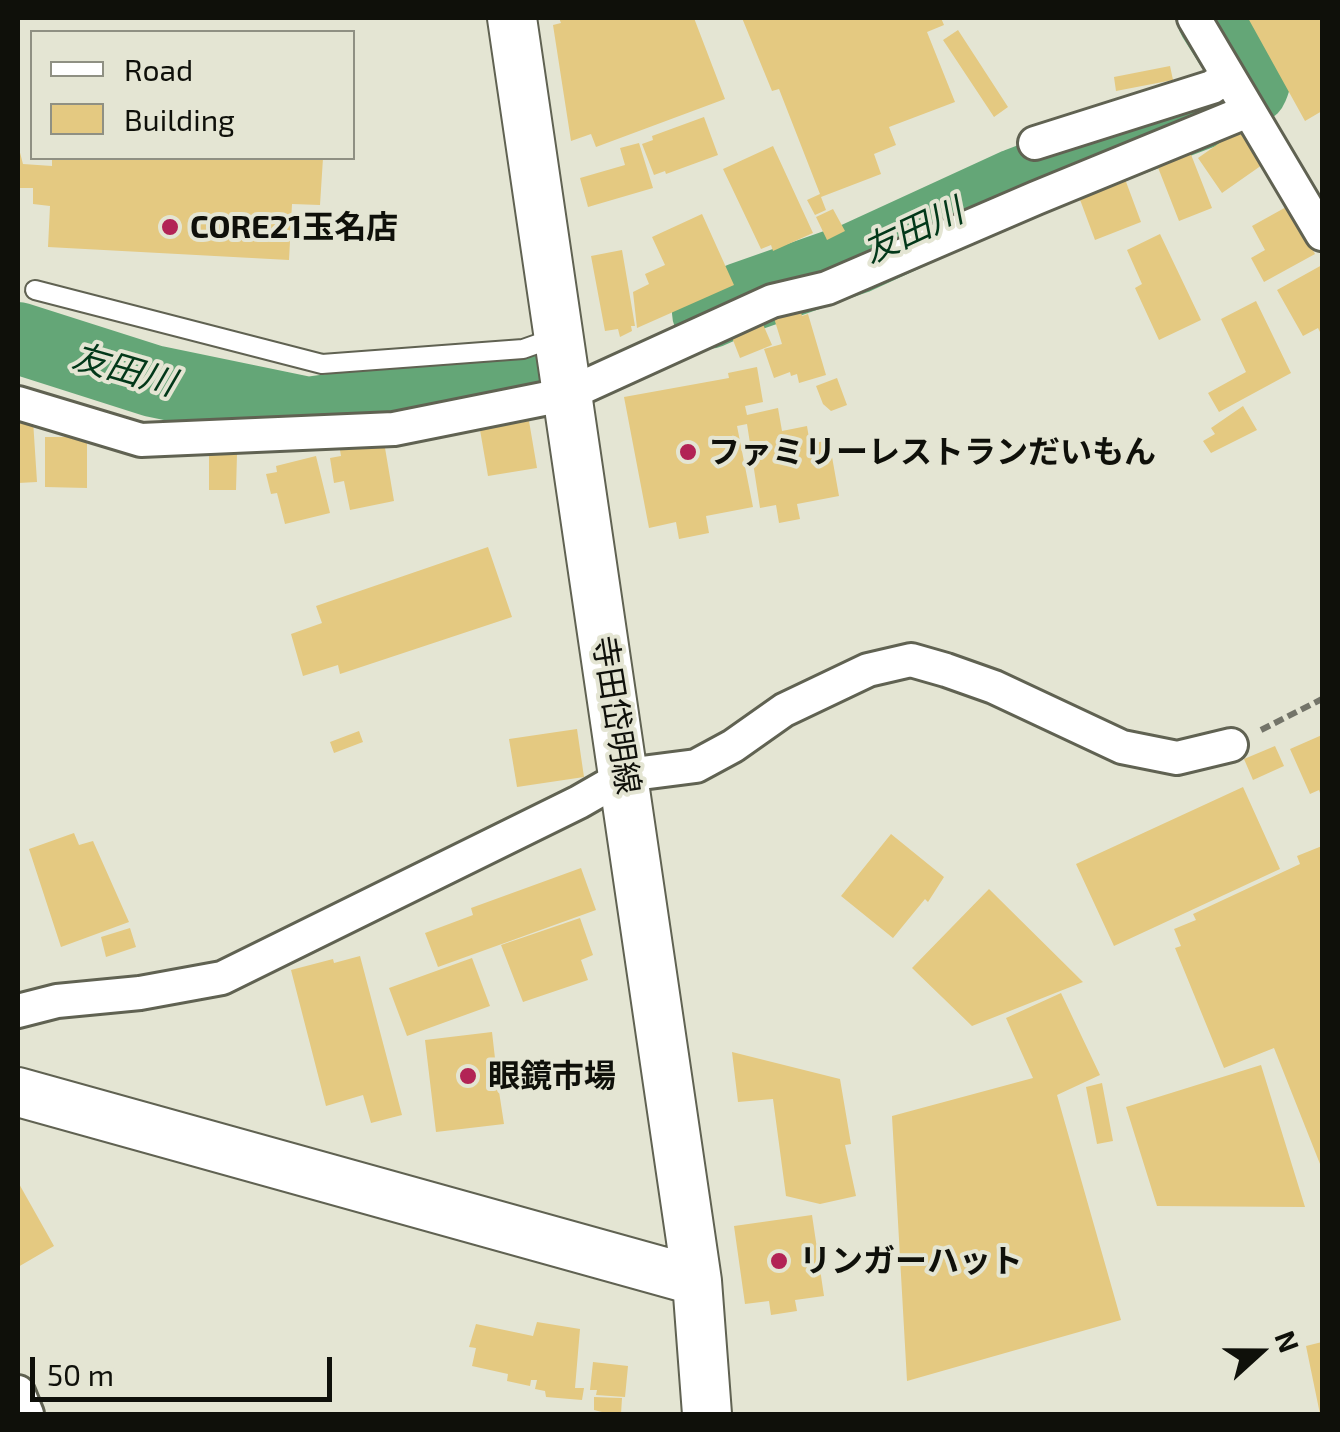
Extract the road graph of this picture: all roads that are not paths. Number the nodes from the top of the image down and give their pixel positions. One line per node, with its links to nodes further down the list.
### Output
1 (512, 18): 8 (main road, 寺田岱明線)
2 (1194, 18): 3 (street)
3 (1228, 76): 4 (street); 5 (street)
4 (1248, 111): 6 (street); 9 (street)
5 (1035, 142)
6 (1322, 234)
7 (34, 290): 8 (lane)
8 (560, 336): 9 (main road, 寺田岱明線)
9 (568, 394): 10 (street); 12 (main road, 寺田岱明線)
10 (18, 404)
11 (1231, 744): 12 (street)
12 (626, 775): 13 (street); 15 (main road, 寺田岱明線)
13 (18, 1011)
14 (18, 1092): 15 (main road)
15 (697, 1281): 18 (main road, 寺田岱明線)
16 (18, 1392): 17 (street)
17 (27, 1414)
18 (707, 1414)

